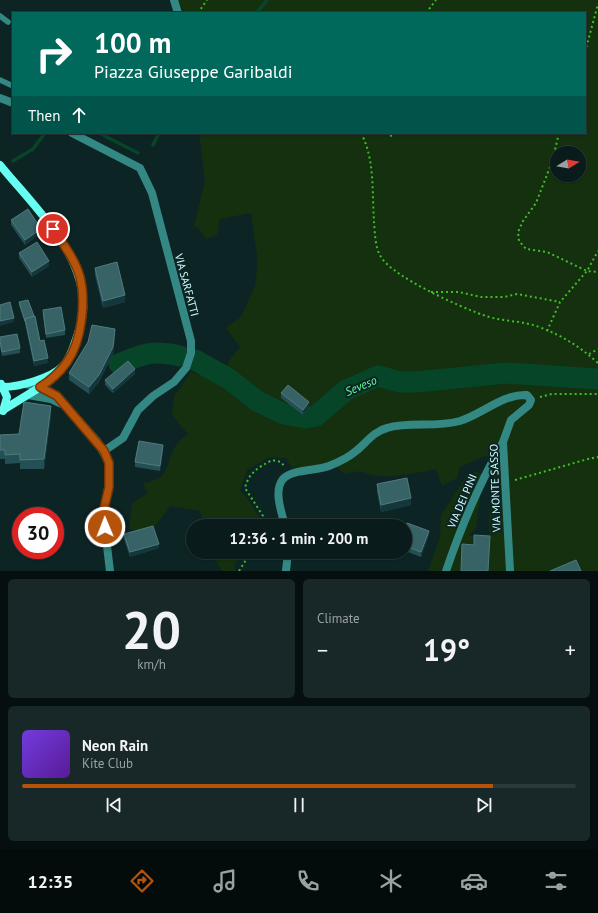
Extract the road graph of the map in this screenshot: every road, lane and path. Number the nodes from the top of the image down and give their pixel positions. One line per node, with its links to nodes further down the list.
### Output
1 (174, 0): 5 (street)
2 (207, 0): 6 (path)
3 (436, 0): 7 (path)
4 (598, 4): 10 (path)
5 (178, 12)
6 (199, 12)
7 (427, 12)
8 (0, 16): 9 (lane)
9 (8, 22)
10 (586, 48)
11 (0, 80): 12 (lane)
12 (12, 86)
13 (0, 98): 14 (street)
14 (12, 103)
15 (74, 134): 38 (street, VIA SARFATTI)
16 (362, 134): 22 (path)
17 (559, 134): 20 (path)
18 (0, 165): 28 (main road)
19 (598, 251): 20 (path)
20 (586, 271): 21 (path); 23 (path)
21 (598, 272)
22 (429, 292): 23 (path); 24 (path)
23 (560, 302): 24 (path)
24 (548, 331): 26 (path)
25 (598, 349): 26 (path)
26 (588, 354): 27 (path)
27 (598, 363)
28 (57, 371): 29 (main road); 31 (main road)
29 (25, 384): 30 (main road); 31 (street)
30 (2, 385): 36 (main road)
31 (40, 387): 33 (main road); 35 (street)
32 (598, 394): 34 (path)
33 (28, 395): 35 (street); 36 (main road)
34 (531, 400): 37 (street, VIA MONTE SASSO); 40 (street)
35 (62, 404): 38 (street)
36 (2, 412)
37 (503, 442): 41 (street, VIA MONTE SASSO); 49 (street, VIA DEI PINI)
38 (104, 451): 46 (street)
39 (598, 457): 41 (path)
40 (291, 474): 42 (path); 43 (street)
41 (504, 484): 50 (street, VIA MONTE SASSO)
42 (264, 519)
43 (284, 519)
44 (247, 559): 47 (path)
45 (287, 559): 48 (street)
46 (110, 571)
47 (240, 571)
48 (286, 571)
49 (446, 571)
50 (510, 571)

